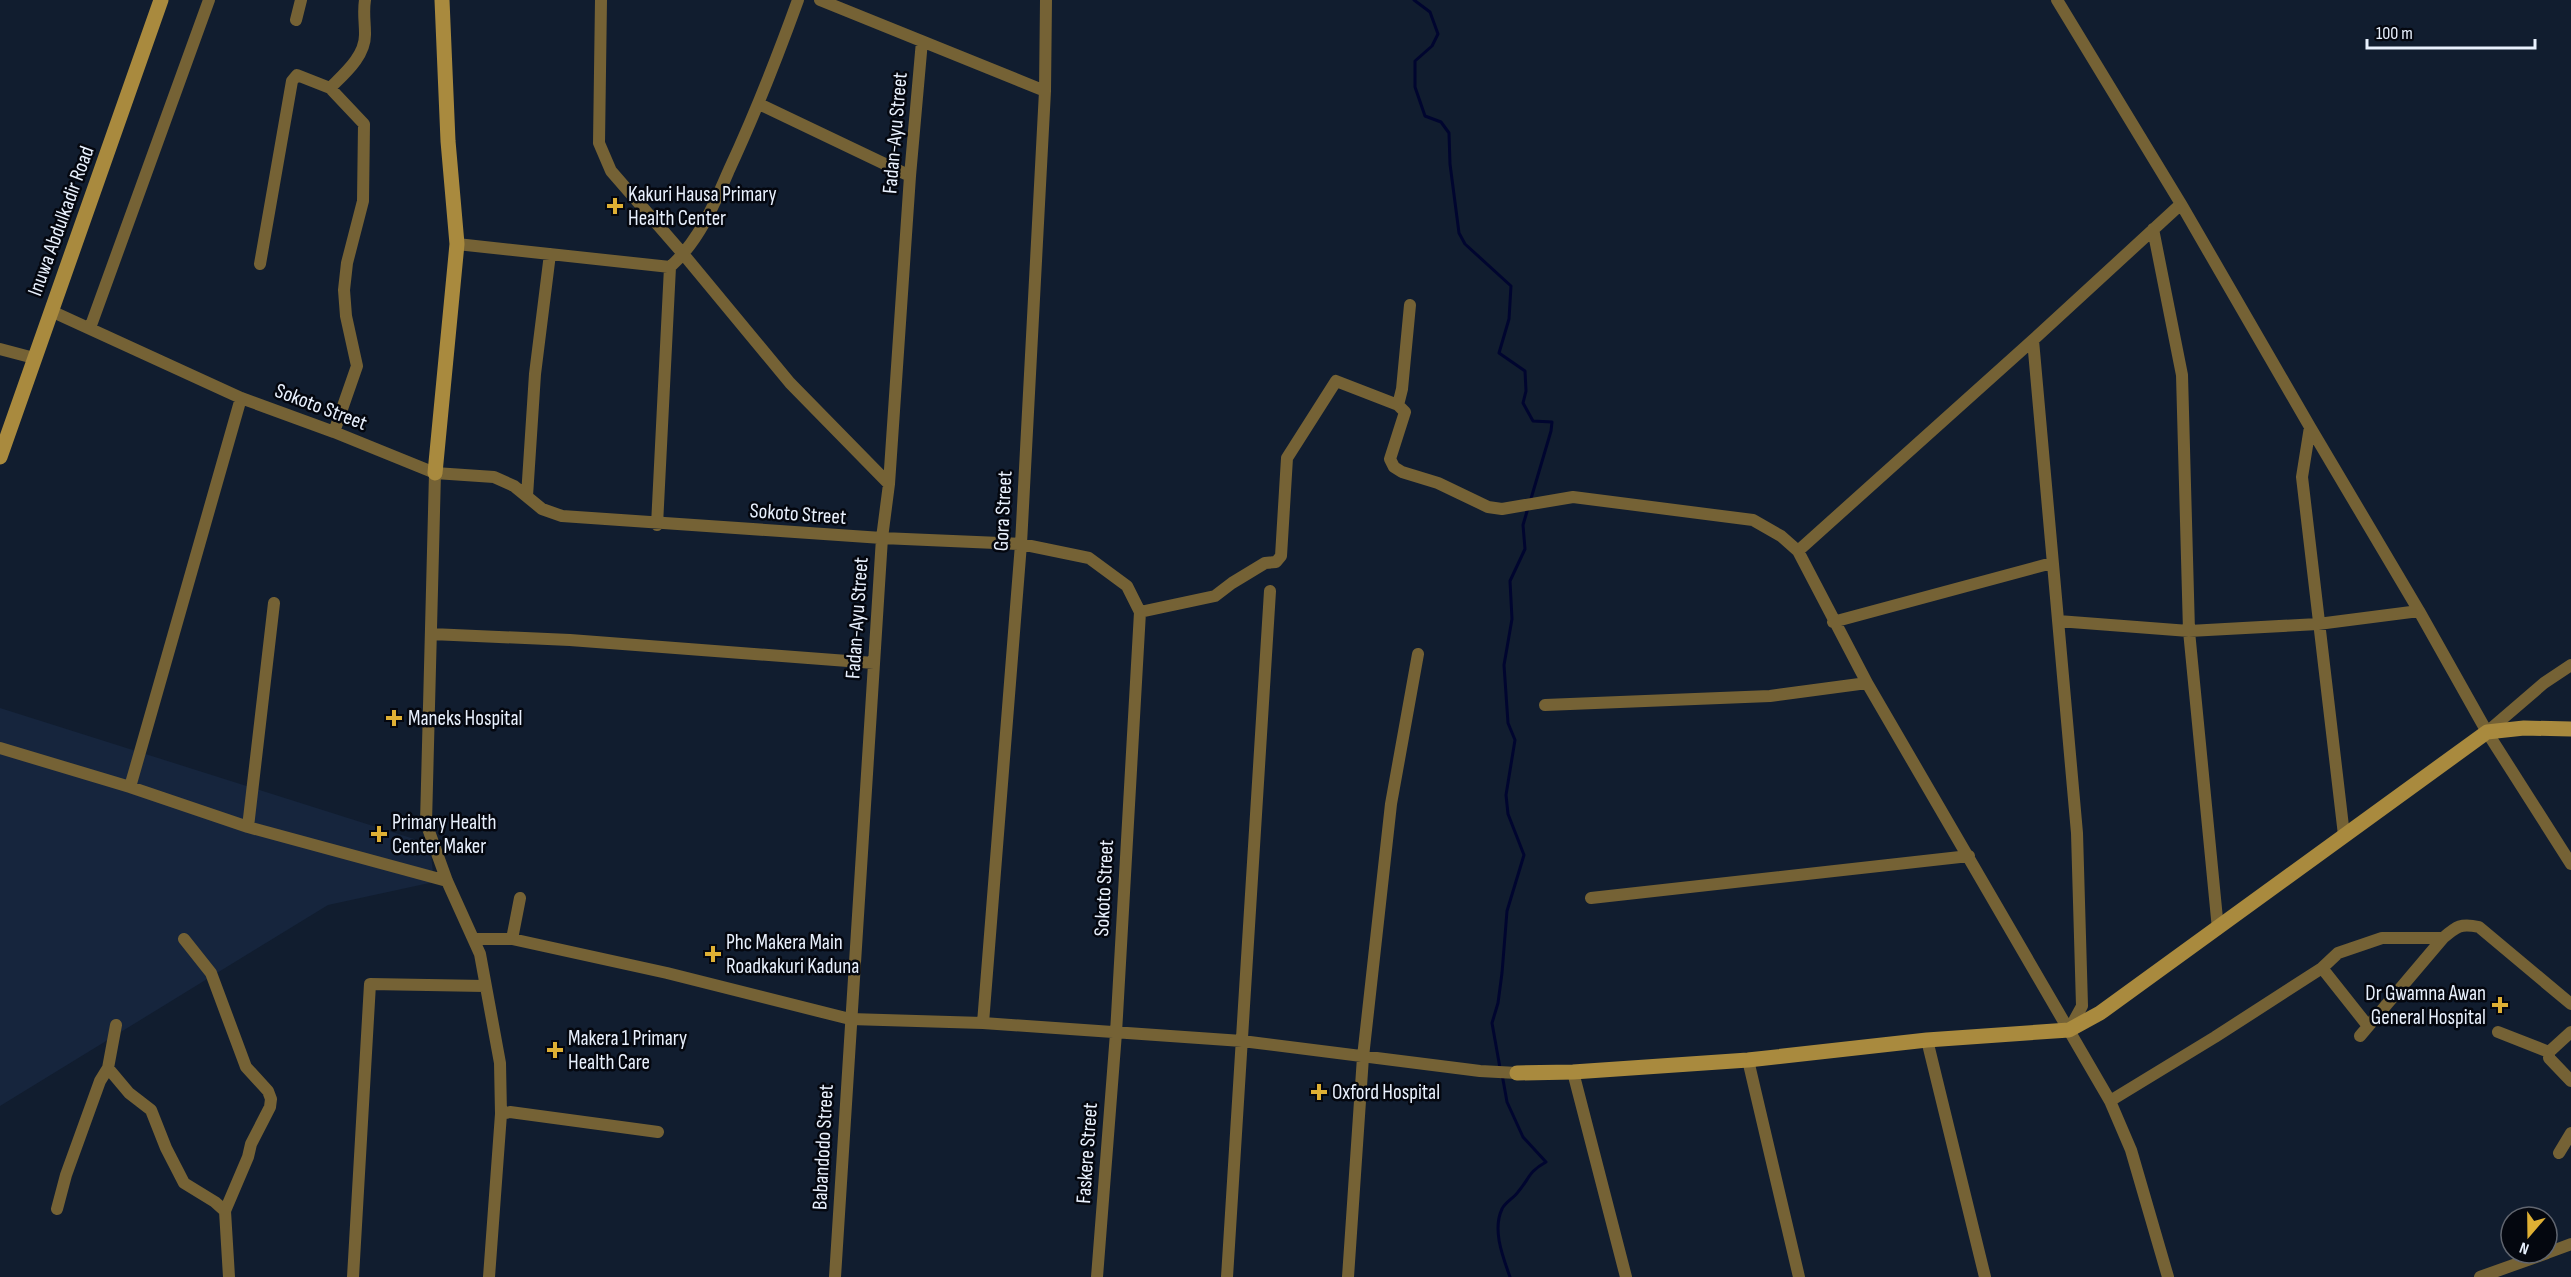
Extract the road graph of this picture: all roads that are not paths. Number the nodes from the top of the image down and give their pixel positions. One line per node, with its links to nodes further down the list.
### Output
1 (160, 0): 25 (main road, Inuwa Abdulkadir Road)
2 (208, 0): 26 (street)
3 (301, 0): 11 (street)
4 (365, 0): 13 (street)
5 (442, 0): 19 (main road)
6 (601, 0): 21 (street)
7 (798, 0): 15 (street)
8 (820, 0): 12 (street)
9 (1046, 0): 14 (street, Gora Street)
10 (2057, 0): 17 (street)
11 (296, 20)
12 (922, 41): 14 (street); 16 (street, Fadan-Ayu Street)
13 (330, 88): 22 (street); 33 (street)
14 (1045, 91): 40 (street, Gora Street)
15 (759, 104): 16 (street); 21 (street)
16 (910, 176): 36 (street, Fadan-Ayu Street)
17 (2181, 204): 18 (street); 32 (street)
18 (2153, 229): 27 (street); 50 (street)
19 (457, 244): 20 (street); 35 (main road)
20 (550, 254): 23 (street); 37 (street)
21 (684, 255): 23 (street); 36 (street)
22 (260, 264)
23 (670, 267): 38 (street)
24 (1410, 305): 31 (street)
25 (51, 311): 26 (street, Sokoto Street); 29 (main road, Inuwa Abdulkadir Road)
26 (90, 327): 30 (street, Sokoto Street)
27 (2033, 340): 41 (street); 42 (street)
28 (0, 349): 29 (street)
29 (34, 358): 34 (main road, Inuwa Abdulkadir Road)
30 (241, 398): 33 (street, Sokoto Street); 60 (street)
31 (1398, 405): 41 (street); 46 (street)
32 (2310, 428): 45 (street); 49 (street)
33 (334, 432): 35 (street, Sokoto Street)
34 (0, 457)
35 (435, 473): 37 (street, Sokoto Street); 51 (street)
36 (889, 484): 39 (street, Fadan-Ayu Street)
37 (527, 496): 38 (street, Sokoto Street)
38 (657, 525): 39 (street, Sokoto Street)
39 (882, 538): 40 (street, Sokoto Street); 53 (street, Fadan-Ayu Street)
40 (1021, 544): 46 (street, Sokoto Street); 77 (street, Gora Street)
41 (1798, 551): 48 (street)
42 (2052, 563): 47 (street); 48 (street)
43 (1270, 591): 84 (street)
44 (274, 603): 61 (street)
45 (2419, 611): 49 (street); 58 (street)
46 (1140, 612): 82 (street, Sokoto Street)
47 (2058, 621): 50 (street); 79 (street)
48 (1833, 622): 55 (street)
49 (2318, 624): 50 (street); 62 (street)
50 (2189, 632): 68 (street)
51 (431, 634): 53 (street); 65 (street)
52 (1418, 654): 86 (street)
53 (874, 663): 76 (street, Fadan-Ayu Street)
54 (2571, 665): 58 (street)
55 (1867, 683): 56 (street); 63 (street)
56 (1545, 705)
57 (2571, 729): 58 (main road)
58 (2487, 732): 62 (main road); 64 (street)
59 (0, 748): 60 (street)
60 (130, 787): 61 (street)
61 (248, 827): 65 (street)
62 (2344, 835): 68 (main road)
63 (1969, 856): 67 (street); 79 (street)
64 (2571, 864)
65 (447, 881): 71 (street)
66 (520, 898): 72 (street)
67 (1591, 898)
68 (2218, 929): 79 (main road)
69 (2443, 938): 73 (street); 73 (street); 75 (street)
70 (184, 939): 98 (street)
71 (474, 939): 72 (street); 74 (street)
72 (512, 939): 76 (street)
73 (2322, 968): 92 (street)
74 (485, 986): 93 (street); 101 (street)
75 (2571, 1004)
76 (850, 1018): 77 (street); 103 (street, Babandodo Street)
77 (983, 1023): 82 (street)
78 (116, 1025): 88 (street)
79 (2068, 1030): 83 (main road); 92 (street)
80 (2498, 1032): 85 (street)
81 (2571, 1032): 85 (street)
82 (1116, 1033): 84 (street); 104 (street, Faskere Street)
83 (1927, 1040): 87 (main road); 109 (street)
84 (1242, 1041): 86 (street); 105 (street)
85 (2549, 1052): 91 (street)
86 (1363, 1057): 90 (street); 106 (street)
87 (1748, 1060): 89 (main road); 108 (street)
88 (108, 1068): 97 (street); 98 (street)
89 (1573, 1072): 90 (main road); 107 (street)
90 (1516, 1073)
91 (2571, 1081)
92 (2110, 1101): 110 (street)
93 (501, 1114): 94 (street); 102 (street)
94 (658, 1132)
95 (2571, 1133): 96 (street)
96 (2559, 1153)
97 (57, 1209)
98 (225, 1211): 100 (street)
99 (2514, 1265): 111 (street)
100 (229, 1277)
101 (353, 1277)
102 (489, 1277)
103 (835, 1277)
104 (1097, 1277)
105 (1227, 1277)
106 (1348, 1277)
107 (1626, 1277)
108 (1799, 1277)
109 (1985, 1277)
110 (2168, 1277)
111 (2480, 1277)

